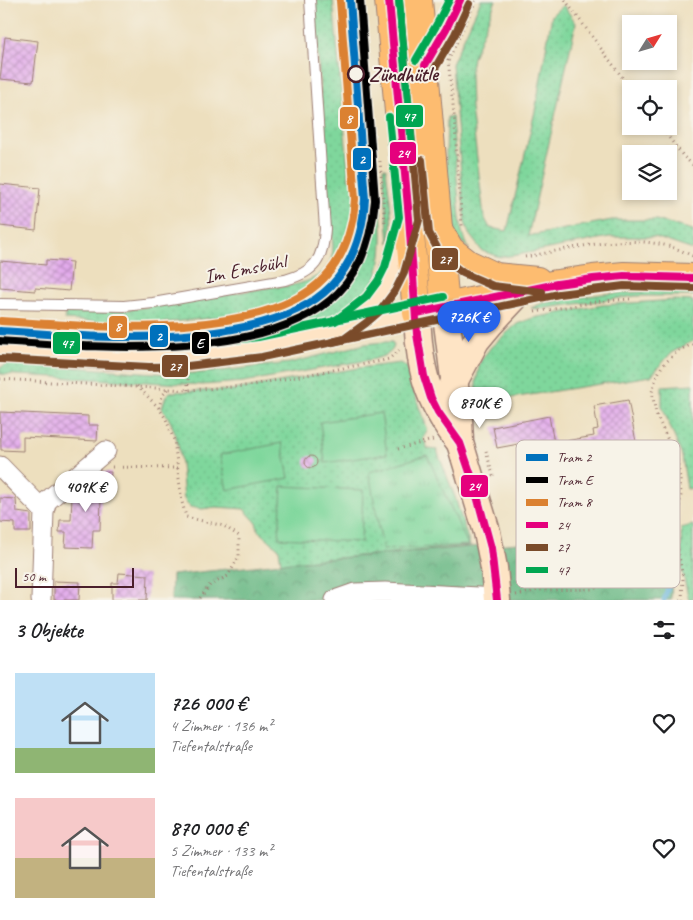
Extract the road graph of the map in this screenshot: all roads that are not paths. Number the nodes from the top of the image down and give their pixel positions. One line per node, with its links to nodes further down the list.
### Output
1 (310, 0): 11 (lane, Im Emsbühl)
2 (389, 0): 6 (main road)
3 (418, 0): 5 (main road)
4 (460, 0): 5 (lane)
5 (436, 63): 7 (main road)
6 (397, 223): 13 (main road); 14 (street)
7 (452, 232): 9 (main road); 12 (main road)
8 (693, 278): 9 (main road)
9 (557, 284): 10 (main road)
10 (529, 302): 12 (main road); 16 (street)
11 (0, 304)
12 (444, 307): 13 (main road); 16 (street)
13 (416, 313): 14 (street); 17 (street)
14 (339, 330): 15 (street)
15 (0, 350)
16 (454, 384): 17 (street)
17 (448, 441): 21 (street)
18 (106, 451): 20 (street)
19 (0, 466): 20 (street)
20 (44, 511): 22 (street)
21 (503, 598): 23 (street)
22 (41, 600)
23 (335, 600)

